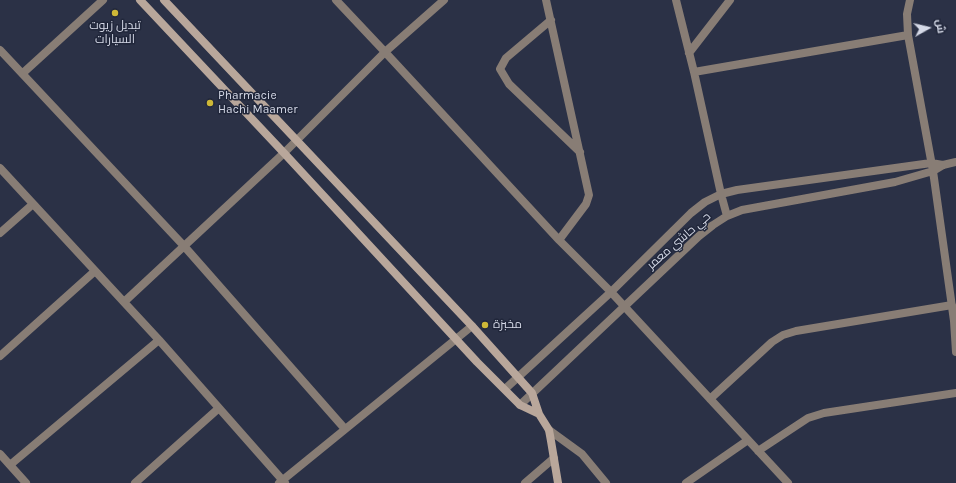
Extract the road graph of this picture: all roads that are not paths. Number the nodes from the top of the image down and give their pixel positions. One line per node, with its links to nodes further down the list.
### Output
1 (104, 0): 16 (street)
2 (140, 0): 19 (street)
3 (164, 0): 17 (street)
4 (336, 0): 13 (street)
5 (444, 0): 13 (street)
6 (546, 0): 10 (street)
7 (676, 0): 14 (street)
8 (730, 0): 14 (street)
9 (910, 0): 11 (street)
10 (551, 20): 18 (street); 18 (street)
11 (908, 35): 15 (street); 21 (street)
12 (0, 50): 16 (street)
13 (385, 52): 17 (street); 27 (street)
14 (689, 53): 15 (street)
15 (694, 72): 23 (street)
16 (22, 74): 28 (street)
17 (297, 140): 19 (street); 35 (street)
18 (580, 152): 27 (street)
19 (284, 153): 28 (street); 37 (street)
20 (956, 162): 21 (street, حي حاشي معمر)
21 (932, 167): 23 (street, حي حاشي معمر); 25 (street, حي حاشي معمر); 32 (street)
22 (0, 168): 24 (street)
23 (721, 194): 25 (street); 30 (street, حي حاشي معمر)
24 (33, 204): 26 (street); 29 (street)
25 (727, 216): 33 (street, حي حاشي معمر)
26 (0, 232)
27 (559, 240): 30 (street)
28 (184, 246): 31 (street); 48 (street)
29 (94, 271): 31 (street); 39 (street)
30 (611, 292): 33 (street); 40 (street, حي حاشي معمر)
31 (124, 302): 36 (street)
32 (952, 305): 34 (street); 44 (street)
33 (625, 306): 42 (street, حي حاشي معمر); 44 (street)
34 (955, 321): 38 (street)
35 (472, 326): 37 (street); 40 (street)
36 (159, 340): 46 (street); 54 (street)
37 (455, 340): 41 (street); 48 (street)
38 (956, 352)
39 (0, 356)
40 (518, 378): 41 (street, حي حاشي معمر); 42 (street)
41 (505, 389): 45 (street)
42 (532, 393): 45 (street, حي حاشي معمر); 47 (street)
43 (956, 393): 51 (street)
44 (710, 399): 50 (street)
45 (520, 405): 47 (street)
46 (219, 408): 56 (street); 58 (street)
47 (539, 414): 49 (street)
48 (345, 429): 56 (street)
49 (549, 430): 53 (street); 61 (street)
50 (748, 440): 51 (street); 55 (street)
51 (758, 451): 63 (street)
52 (0, 454): 54 (street)
53 (554, 458): 59 (street); 60 (street)
54 (10, 465): 57 (street)
55 (696, 480): 62 (street)
56 (282, 482)
57 (26, 483)
58 (135, 483)
59 (525, 483)
60 (558, 483)
61 (606, 483)
62 (686, 483)
63 (788, 483)

